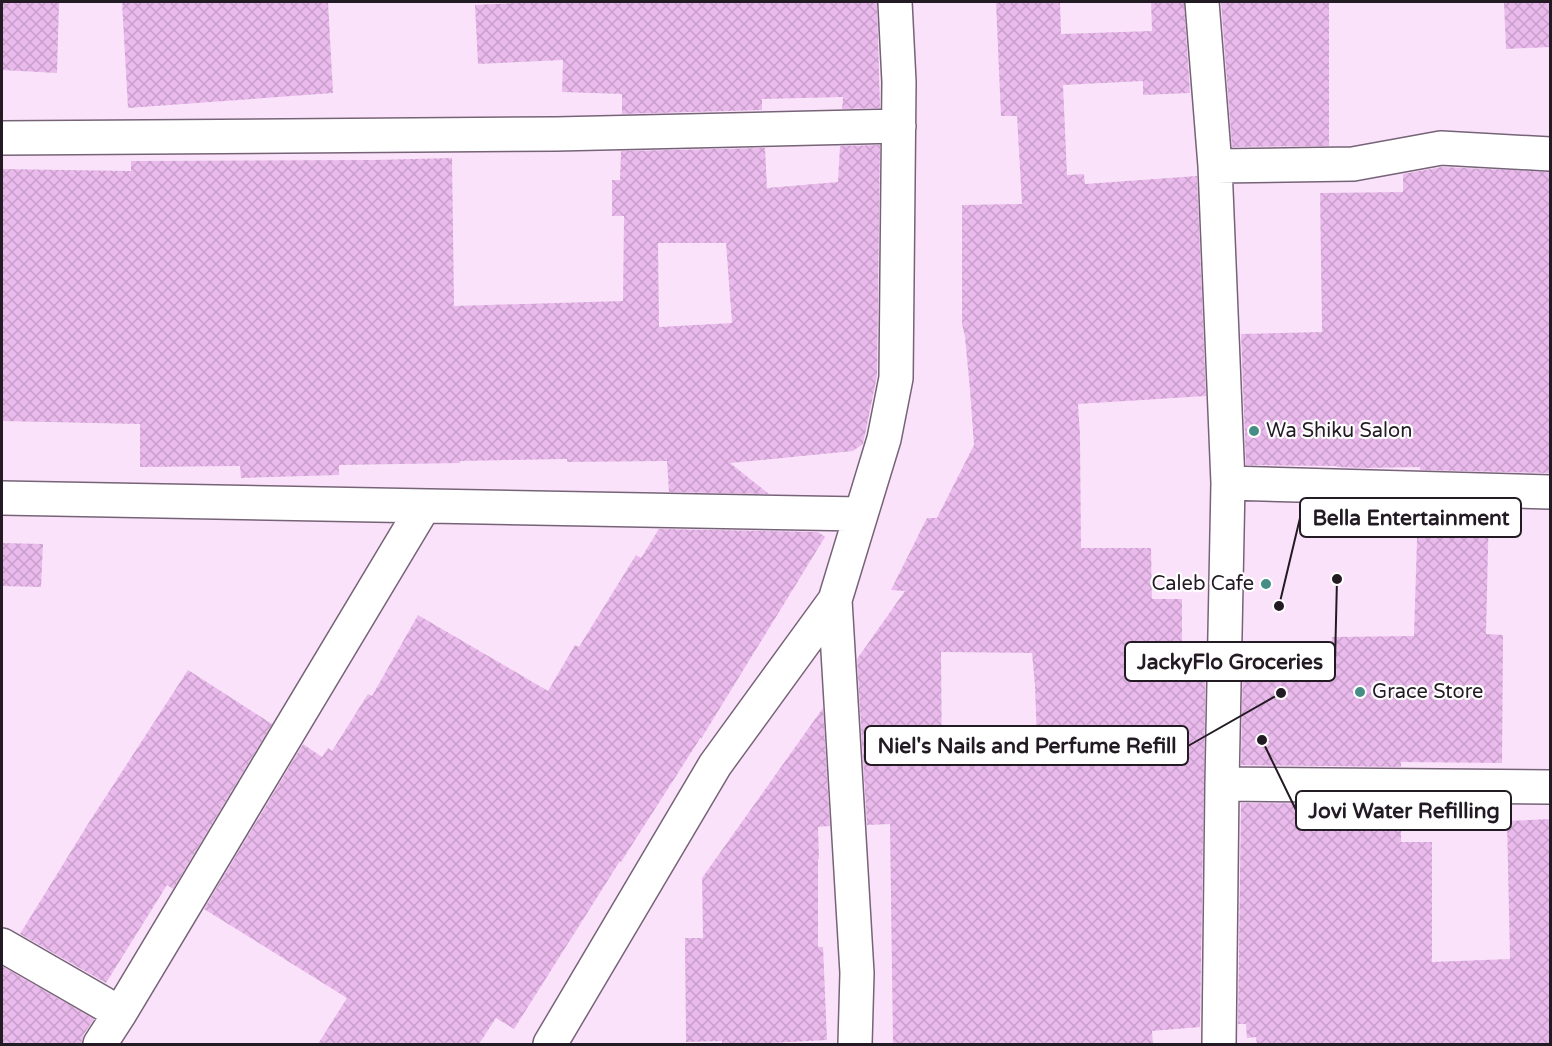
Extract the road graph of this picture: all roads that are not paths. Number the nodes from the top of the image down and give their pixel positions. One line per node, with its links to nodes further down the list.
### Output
1 (895, 2): 3 (street)
2 (1202, 2): 6 (street)
3 (899, 126): 4 (street); 11 (street)
4 (2, 138)
5 (1551, 154): 6 (street)
6 (1215, 166): 7 (street)
7 (1228, 483): 8 (street); 13 (street)
8 (1551, 492)
9 (2, 498): 10 (street)
10 (424, 506): 11 (street); 16 (street)
11 (861, 514): 12 (street)
12 (835, 600): 18 (street); 19 (street)
13 (1222, 784): 14 (street); 20 (street)
14 (1551, 787)
15 (2, 945): 16 (street)
16 (120, 1013): 17 (street)
17 (100, 1044)
18 (550, 1044)
19 (855, 1044)
20 (1219, 1044)

